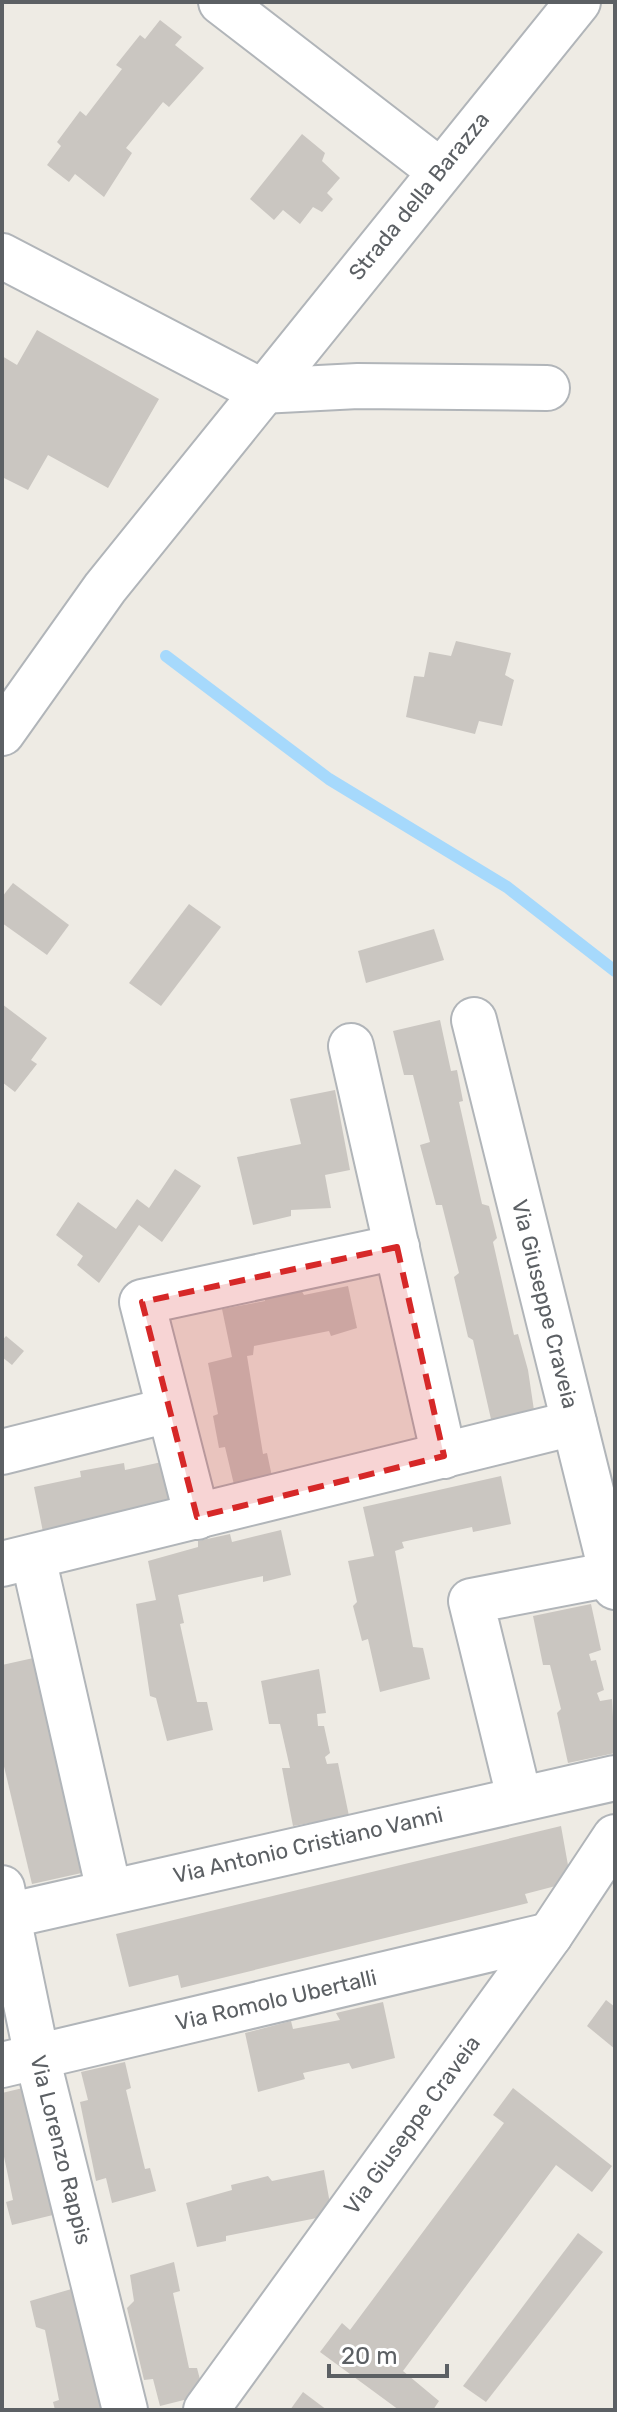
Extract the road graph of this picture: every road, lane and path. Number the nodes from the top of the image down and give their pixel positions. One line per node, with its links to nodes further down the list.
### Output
1 (221, 2): 3 (street)
2 (578, 2): 3 (street, Strada della Barazza)
3 (440, 171): 6 (street, Strada della Barazza)
4 (2, 256): 6 (street)
5 (547, 388): 6 (street)
6 (261, 391): 7 (street, Strada della Barazza)
7 (2, 733)
8 (474, 1020): 12 (street, Via Giuseppe Craveia)
9 (351, 1046): 10 (street)
10 (397, 1247): 11 (street); 14 (street)
11 (169, 1410): 13 (street); 15 (street)
12 (574, 1423): 14 (street); 17 (street, Via Giuseppe Craveia)
13 (2, 1452)
14 (444, 1456): 15 (street)
15 (197, 1517): 16 (street)
16 (17, 1560): 21 (street)
17 (613, 1581): 19 (street)
18 (615, 1778): 19 (street, Via Antonio Cristiano Vanni)
19 (519, 1797): 21 (street, Via Antonio Cristiano Vanni)
20 (615, 1837): 23 (street, Via Giuseppe Craveia)
21 (109, 1891): 22 (street, Via Antonio Cristiano Vanni)
22 (4, 1907): 24 (street, Via Lorenzo Rappis)
23 (550, 1935): 24 (street, Via Romolo Ubertalli); 26 (street, Via Giuseppe Craveia)
24 (19, 2061): 25 (street, Via Lorenzo Rappis)
25 (125, 2410)
26 (206, 2410)

